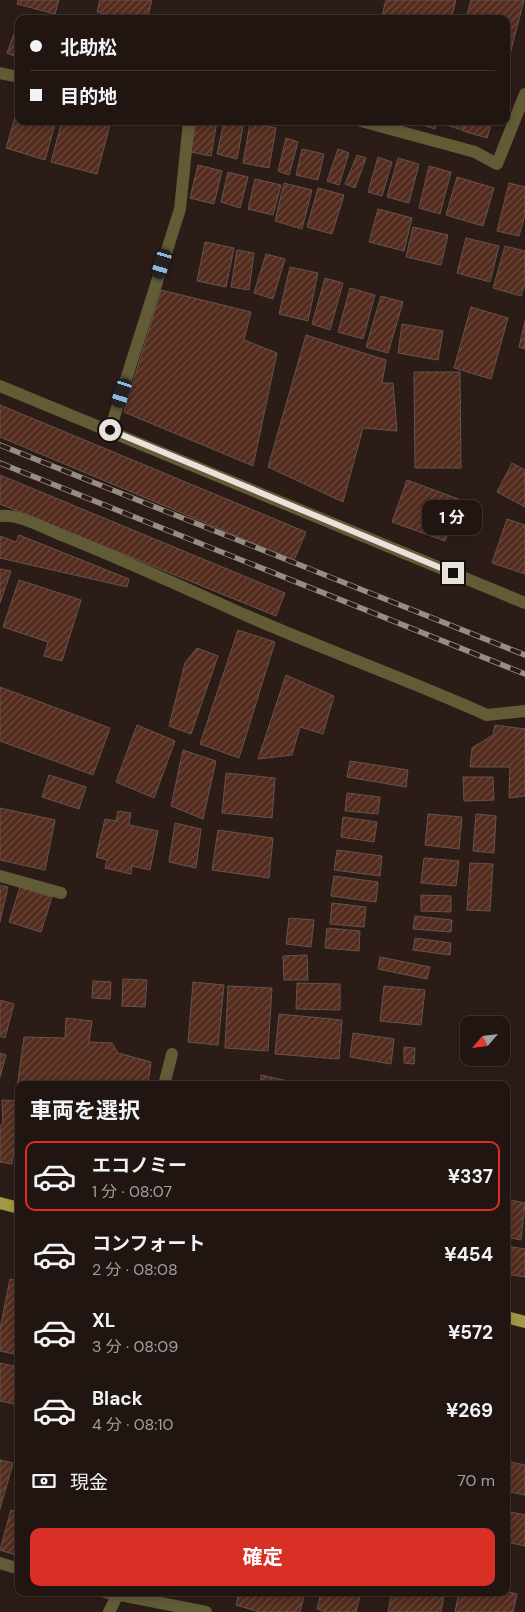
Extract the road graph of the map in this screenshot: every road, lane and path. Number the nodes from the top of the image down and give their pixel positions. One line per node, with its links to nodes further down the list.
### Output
1 (0, 73): 2 (street)
2 (15, 76)
3 (525, 94): 5 (street)
4 (188, 125): 7 (street)
5 (376, 125)
6 (0, 386): 7 (street)
7 (110, 430): 9 (street)
8 (0, 516): 10 (street)
9 (525, 603)
10 (525, 711)
11 (0, 876): 12 (street)
12 (61, 893)
13 (172, 1054): 14 (street)
14 (165, 1081)
15 (0, 1204): 16 (main road)
16 (15, 1207)
17 (510, 1318): 18 (main road)
18 (525, 1322)
19 (0, 1563): 20 (street)
20 (15, 1567)
21 (111, 1596): 23 (street)
22 (122, 1596): 24 (street)
23 (109, 1612)
24 (206, 1612)

